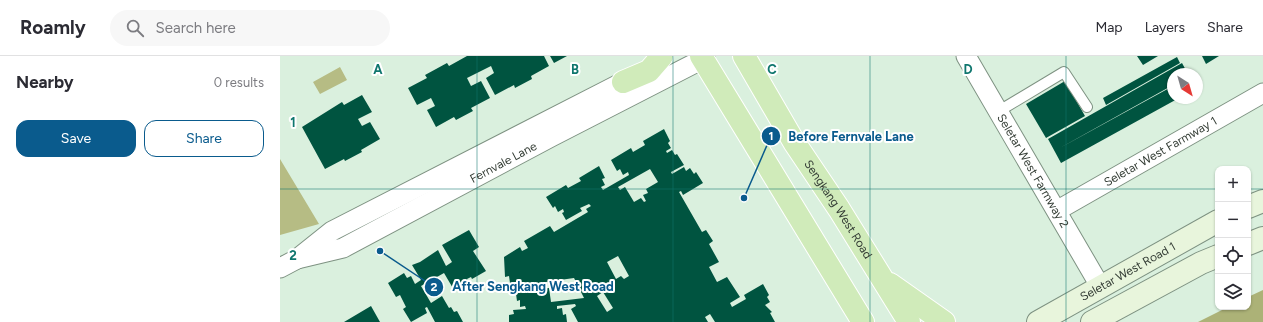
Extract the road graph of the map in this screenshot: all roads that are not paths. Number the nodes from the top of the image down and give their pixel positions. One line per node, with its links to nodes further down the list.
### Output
1 (644, 56): 6 (main road)
2 (662, 56): 6 (main road)
3 (744, 56): 20 (main road, Sengkang West Road)
4 (966, 56): 9 (street, Seletar West Farmway 2)
5 (703, 57): 10 (street, Fernvale Lane); 23 (main road)
6 (623, 82): 10 (street, Fernvale Lane)
7 (1263, 92): 13 (street, Seletar West Farmway 1)
8 (1087, 107): 9 (lane)
9 (999, 111): 13 (street, Seletar West Farmway 2)
10 (547, 130): 19 (street, Fernvale Lane)
11 (1263, 201): 12 (main road)
12 (1251, 206)
13 (1058, 210): 18 (street, Seletar West Farmway 2)
14 (1215, 223): 21 (main road, Seletar West Road 1)
15 (1263, 238): 16 (main road)
16 (1251, 243)
17 (1215, 257): 26 (main road)
18 (1088, 266): 21 (street, Seletar West Farmway 2); 22 (street)
19 (280, 268)
20 (880, 278): 24 (main road, Sengkang West Road); 25 (main road)
21 (1100, 286): 22 (main road, Seletar West Road 1)
22 (1046, 318)
23 (863, 322)
24 (909, 322)
25 (944, 322)
26 (1092, 322)

